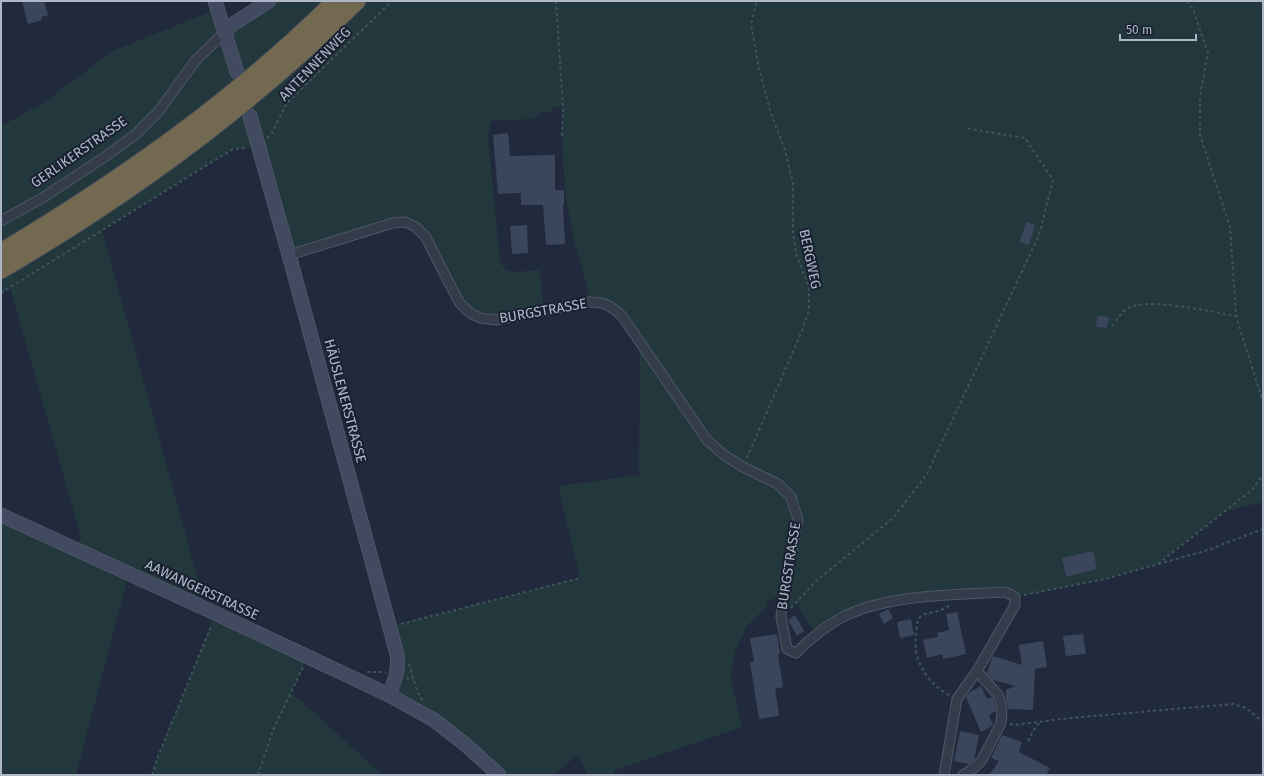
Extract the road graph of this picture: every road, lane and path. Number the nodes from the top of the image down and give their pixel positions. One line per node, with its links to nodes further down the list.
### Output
1 (215, 1): 9 (street)
2 (269, 1): 9 (street, GERLIKERSTRASSE)
3 (335, 1): 16 (highway)
4 (357, 1): 18 (highway)
5 (392, 1): 14 (path, ANTENNENWEG)
6 (556, 1): 13 (path)
7 (757, 1): 23 (path, BERGWEG)
8 (1187, 1): 20 (path)
9 (224, 33): 10 (street); 15 (street, GERLIKERSTRASSE)
10 (237, 72)
11 (250, 116): 14 (street, HÄUSLENERSTRASSE)
12 (964, 128): 32 (path)
13 (562, 139)
14 (259, 147): 17 (street, HÄUSLENERSTRASSE); 19 (path)
15 (1, 221)
16 (1, 252)
17 (289, 255): 23 (street, BURGSTRASSE); 37 (street, HÄUSLENERSTRASSE)
18 (1, 270)
19 (1, 293)
20 (1236, 316): 21 (path); 22 (path)
21 (1112, 326)
22 (1263, 402)
23 (743, 466): 32 (street, BURGSTRASSE)
24 (1263, 474): 27 (path)
25 (1, 515): 31 (street, AAWANGERSTRASSE)
26 (1263, 529): 27 (path)
27 (1157, 564): 29 (path)
28 (580, 578): 33 (path)
29 (1015, 597): 32 (street, BURGSTRASSE); 36 (street)
30 (958, 602): 38 (path)
31 (216, 613): 34 (street, AAWANGERSTRASSE); 44 (path)
32 (781, 617)
33 (404, 623)
34 (308, 657): 37 (street, AAWANGERSTRASSE); 45 (path)
35 (408, 659): 39 (path)
36 (977, 671): 38 (street); 42 (street)
37 (389, 695): 46 (street, AAWANGERSTRASSE)
38 (957, 699): 47 (street)
39 (426, 705)
40 (1040, 722): 41 (path); 42 (path); 43 (path)
41 (1263, 722)
42 (1001, 723): 48 (street)
43 (1028, 741)
44 (152, 775)
45 (258, 775)
46 (499, 775)
47 (944, 775)
48 (964, 775)

